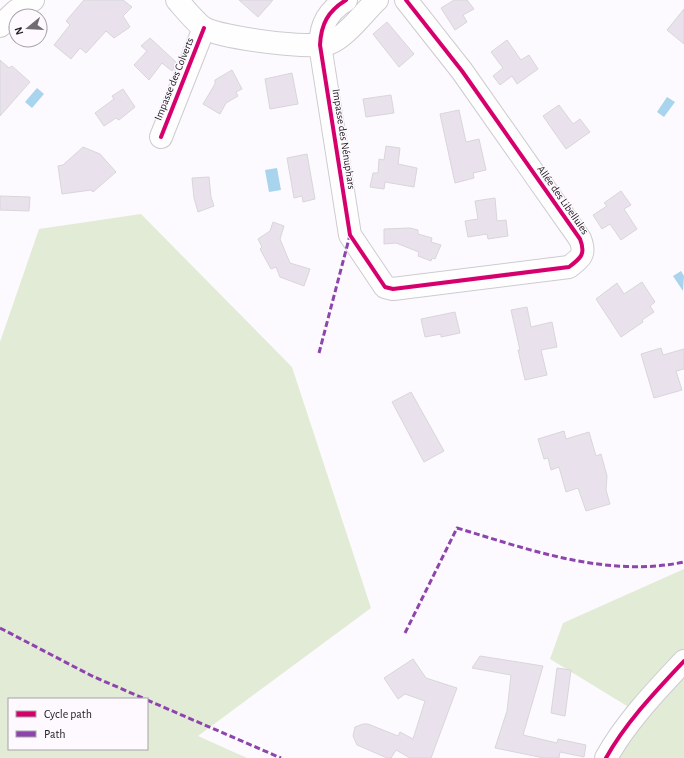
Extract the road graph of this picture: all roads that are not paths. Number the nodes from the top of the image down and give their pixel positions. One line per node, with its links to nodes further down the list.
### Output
1 (33, 0): 6 (street)
2 (177, 0): 7 (street)
3 (346, 0): 8 (street, Impasse des Nénuphars)
4 (377, 0): 8 (street)
5 (406, 0): 10 (street, Allée des Libellules)
6 (0, 26)
7 (204, 28): 8 (street); 9 (street, Impasse des Colverts)
8 (320, 45): 10 (street, Impasse des Nénuphars)
9 (161, 137)
10 (350, 235)
11 (684, 661): 12 (street)
12 (606, 758)

